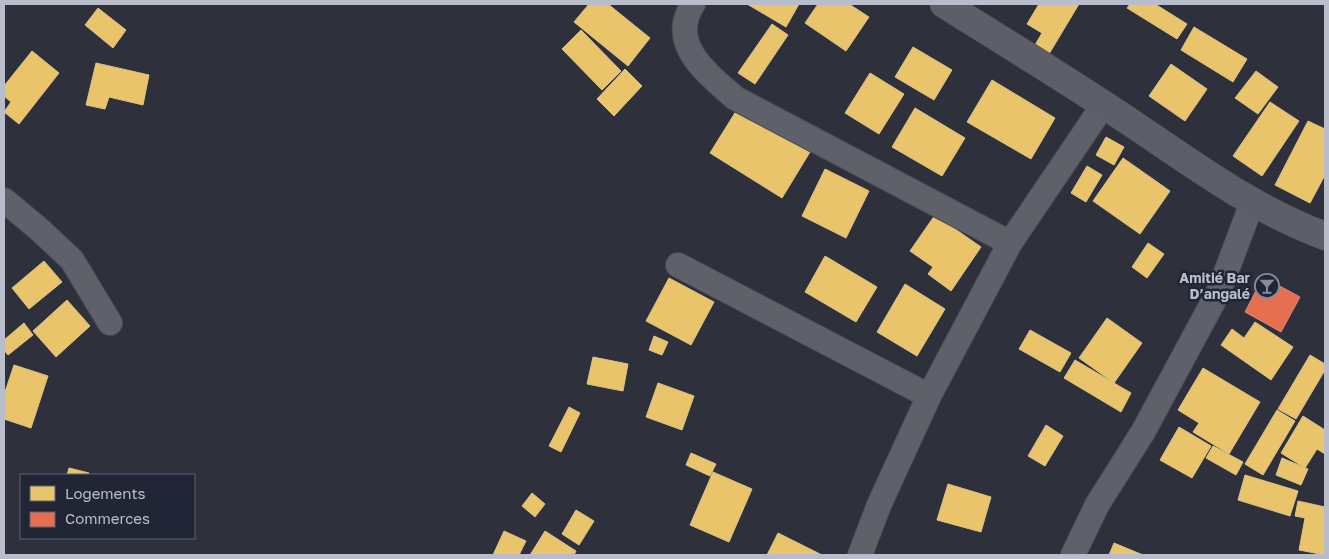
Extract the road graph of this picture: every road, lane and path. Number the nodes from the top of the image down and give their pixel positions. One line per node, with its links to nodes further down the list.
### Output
1 (693, 4): 7 (street)
2 (944, 4): 3 (street)
3 (1104, 104): 5 (street); 7 (street)
4 (4, 200): 9 (street)
5 (1252, 203): 6 (street); 12 (street)
6 (1325, 236)
7 (1010, 243): 10 (street)
8 (678, 265): 10 (street)
9 (110, 323)
10 (930, 396): 11 (street)
11 (860, 555)
12 (1073, 555)

